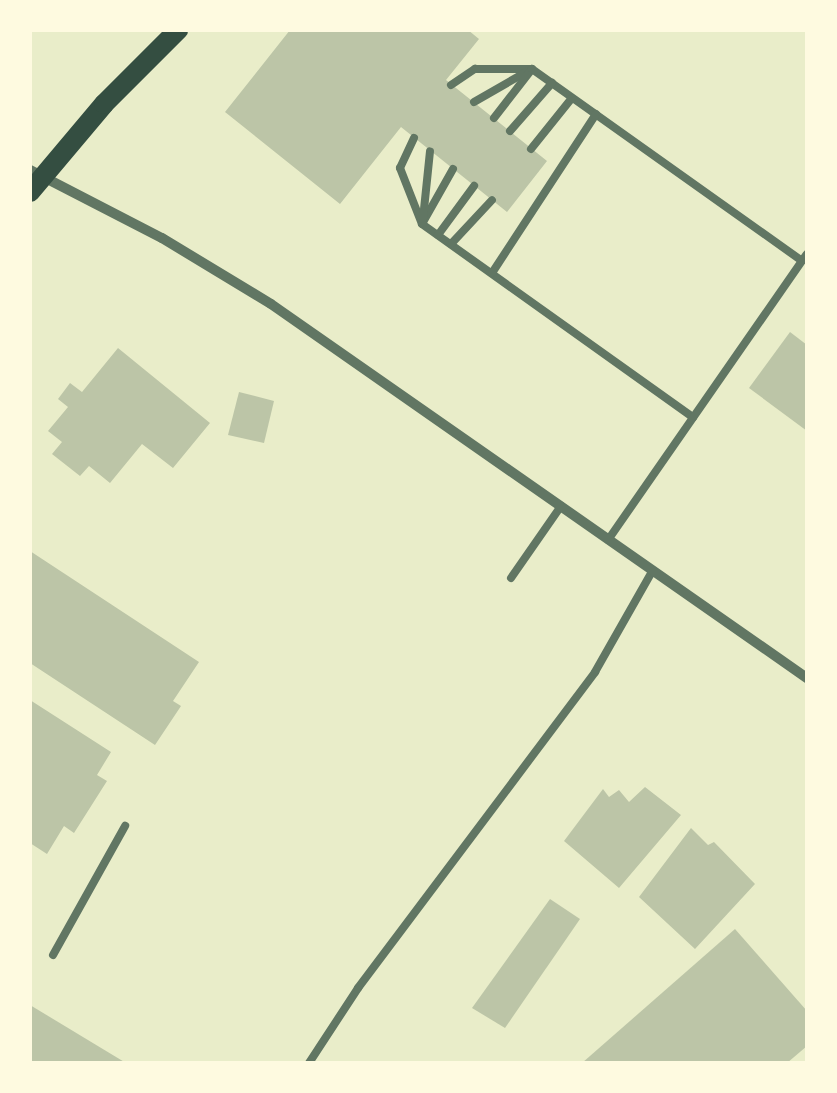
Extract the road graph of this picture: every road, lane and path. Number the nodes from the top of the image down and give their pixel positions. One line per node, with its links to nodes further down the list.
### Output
1 (178, 30): 14 (main road)
2 (532, 69): 3 (lane); 4 (lane); 6 (lane); 8 (lane)
3 (552, 83): 5 (lane); 9 (lane)
4 (451, 85)
5 (572, 98): 7 (lane); 11 (lane)
6 (474, 102)
7 (596, 114): 20 (lane); 21 (lane)
8 (494, 118)
9 (510, 131)
10 (414, 138): 17 (lane)
11 (532, 149)
12 (430, 150): 17 (lane)
13 (454, 169): 17 (lane)
14 (34, 179): 23 (street)
15 (474, 186): 18 (lane)
16 (492, 200): 19 (lane)
17 (422, 224): 18 (lane)
18 (438, 235): 19 (lane)
19 (451, 244): 21 (lane)
20 (804, 258): 22 (lane)
21 (492, 273): 22 (lane)
22 (694, 417): 24 (lane)
23 (561, 506): 24 (street); 26 (lane)
24 (608, 540): 25 (street)
25 (653, 570): 27 (street); 30 (lane)
26 (511, 578)
27 (807, 678)
28 (125, 826): 29 (lane)
29 (53, 955)
30 (310, 1063)

